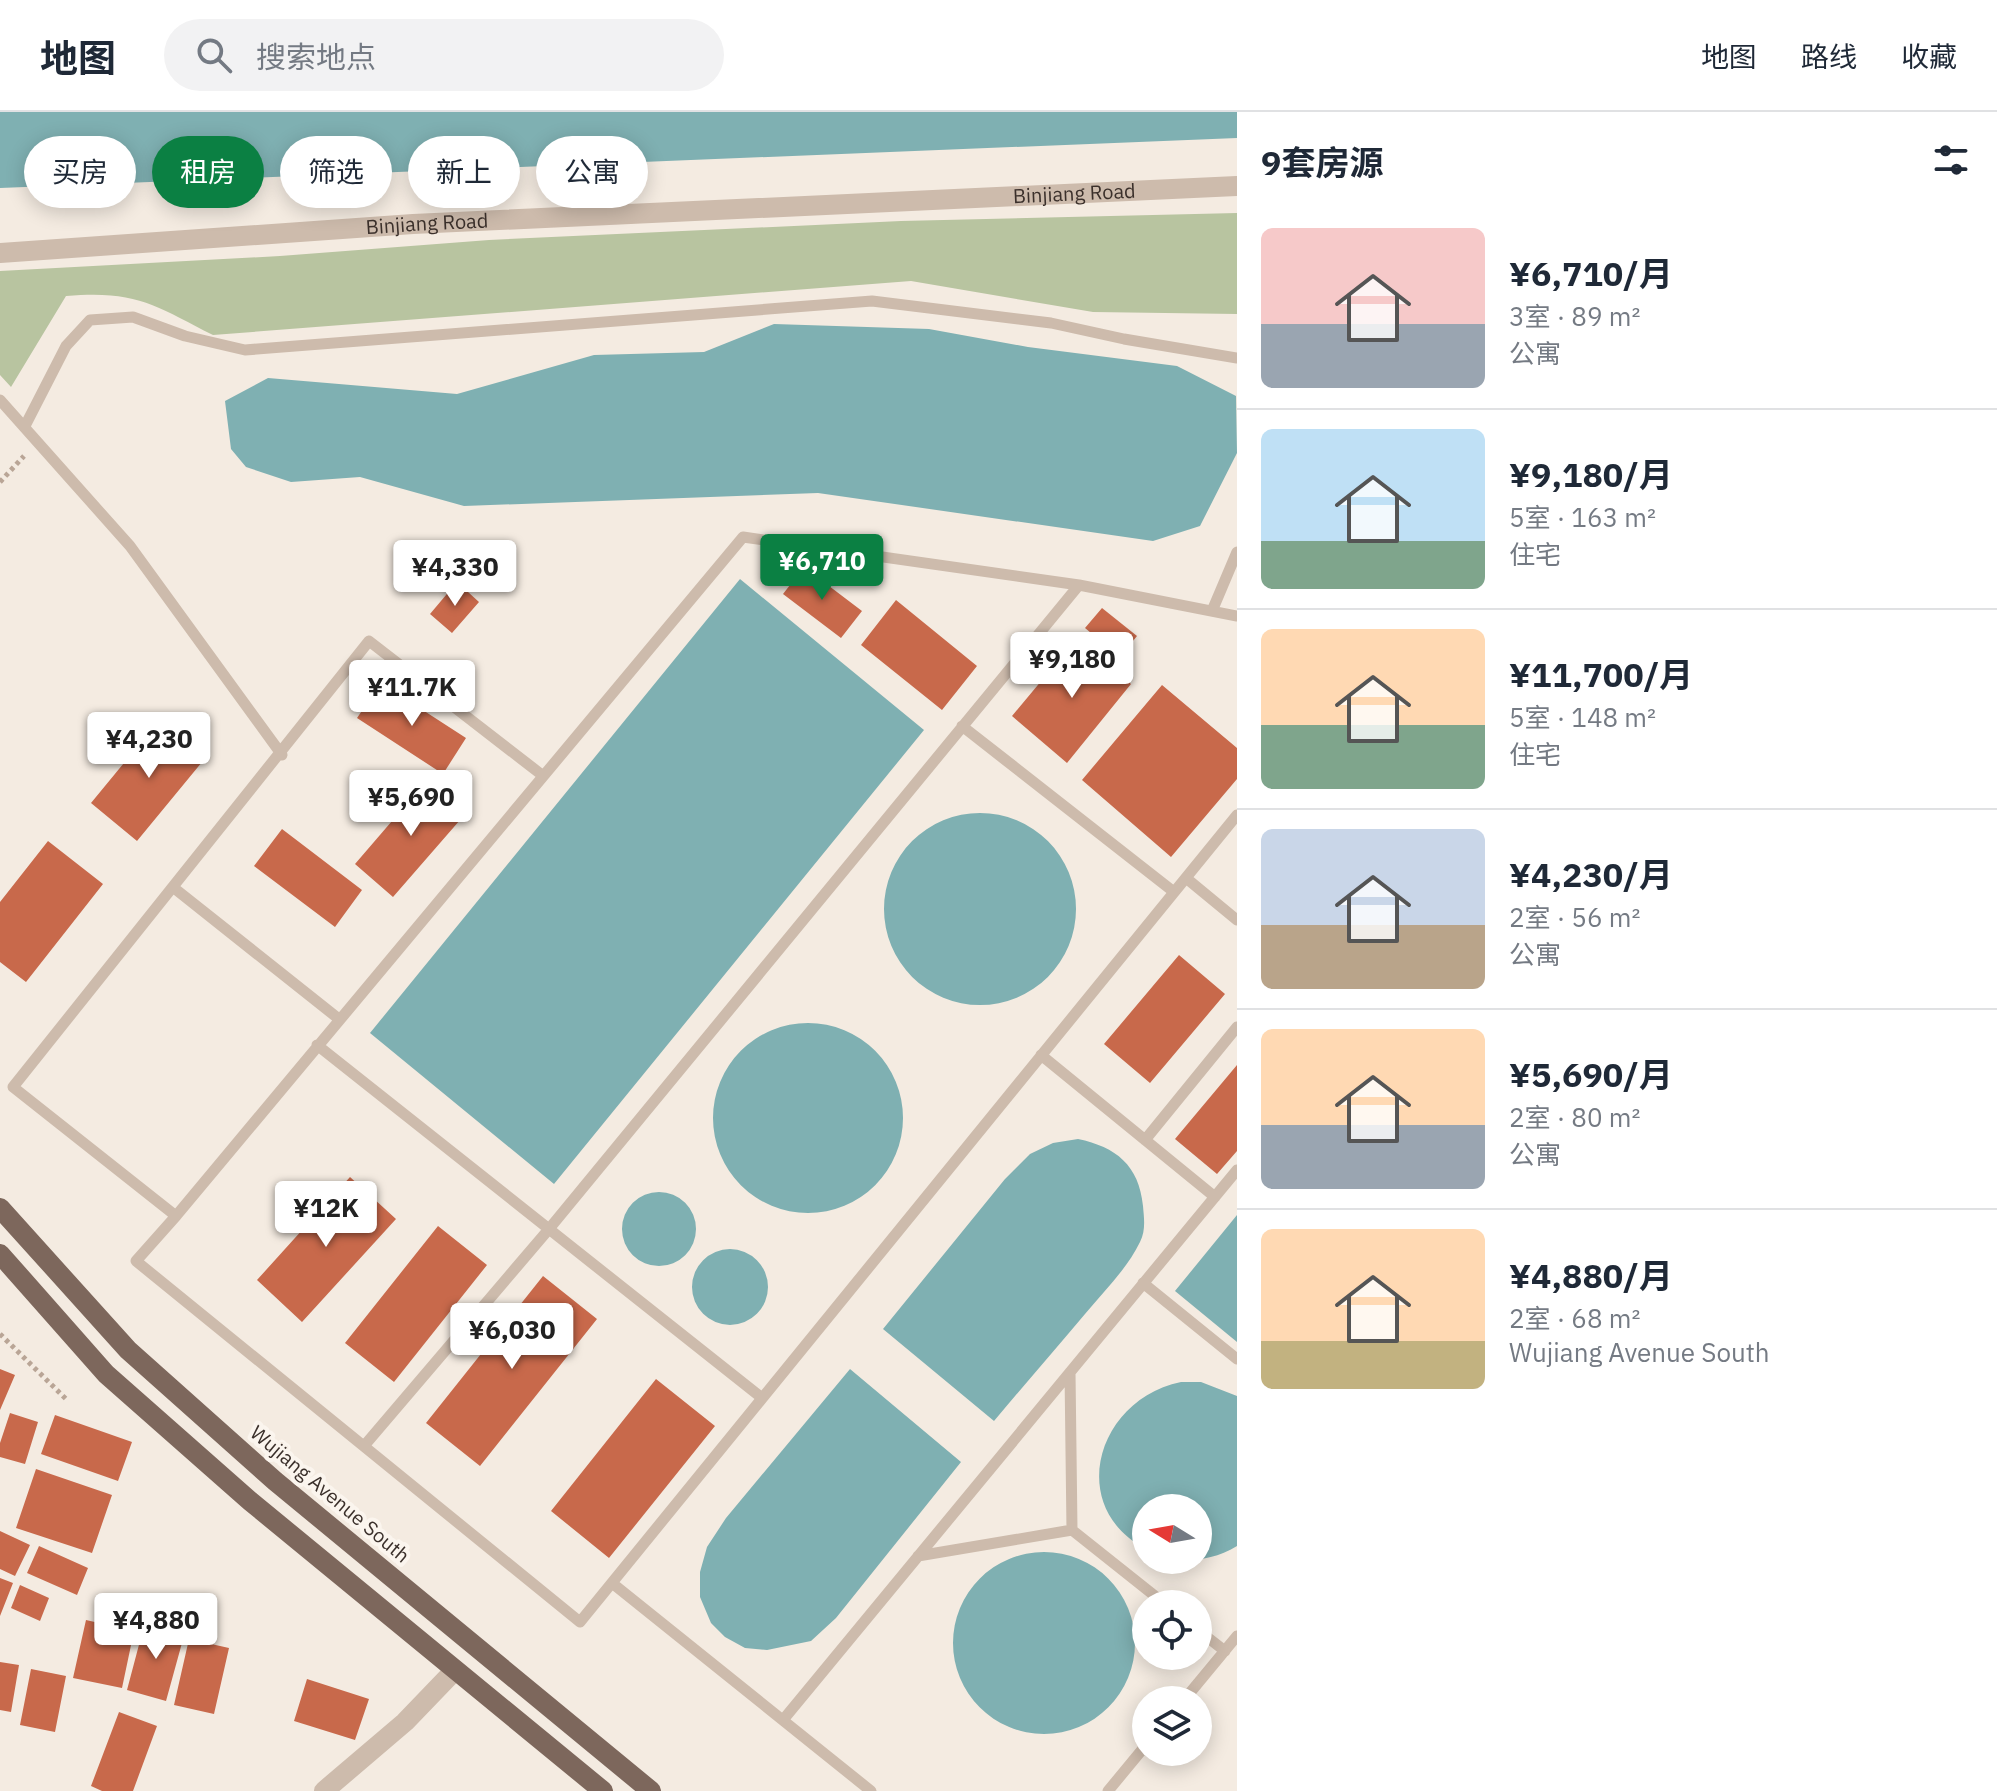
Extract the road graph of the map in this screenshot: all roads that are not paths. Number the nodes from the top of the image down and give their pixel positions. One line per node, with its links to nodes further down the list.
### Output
1 (1237, 186): 2 (street, Binjiang Road)
2 (0, 253)
3 (1237, 358): 5 (lane)
4 (0, 400): 5 (lane)
5 (25, 426): 11 (lane)
6 (1237, 552): 8 (lane)
7 (1079, 585): 8 (lane); 10 (lane); 12 (lane)
8 (1212, 611): 9 (lane)
9 (1237, 616)
10 (962, 726): 16 (lane); 27 (lane)
11 (282, 755): 12 (lane); 15 (lane)
12 (542, 775): 18 (lane)
13 (1237, 815): 14 (lane)
14 (1186, 878): 16 (lane); 17 (lane)
15 (174, 888): 18 (lane); 26 (lane)
16 (1174, 892): 21 (lane)
17 (1237, 920)
18 (339, 1019): 20 (lane)
19 (1237, 1027): 22 (lane)
20 (317, 1045): 26 (lane); 27 (lane)
21 (1041, 1055): 22 (lane); 32 (lane)
22 (1145, 1140): 24 (lane)
23 (1237, 1170): 24 (lane)
24 (1215, 1197): 29 (lane)
25 (0, 1208): 47 (main road, Wujiang Avenue South)
26 (176, 1216): 33 (lane)
27 (549, 1229): 32 (lane); 33 (lane)
28 (0, 1254): 41 (main road)
29 (1143, 1283): 30 (lane); 31 (lane)
30 (1237, 1359)
31 (1070, 1372): 34 (lane); 35 (lane)
32 (762, 1398): 36 (lane)
33 (364, 1446): 36 (lane)
34 (1072, 1530): 35 (lane); 37 (lane)
35 (918, 1556): 43 (lane)
36 (612, 1583): 43 (lane)
37 (1147, 1590)
38 (1237, 1636): 40 (lane)
39 (1212, 1641): 40 (lane)
40 (1225, 1651): 42 (lane)
41 (455, 1670): 45 (street); 46 (main road)
42 (1196, 1686)
43 (783, 1720): 48 (lane)
44 (1132, 1762): 49 (lane)
45 (324, 1791)
46 (603, 1791)
47 (651, 1791)
48 (871, 1791)
49 (1108, 1791)

